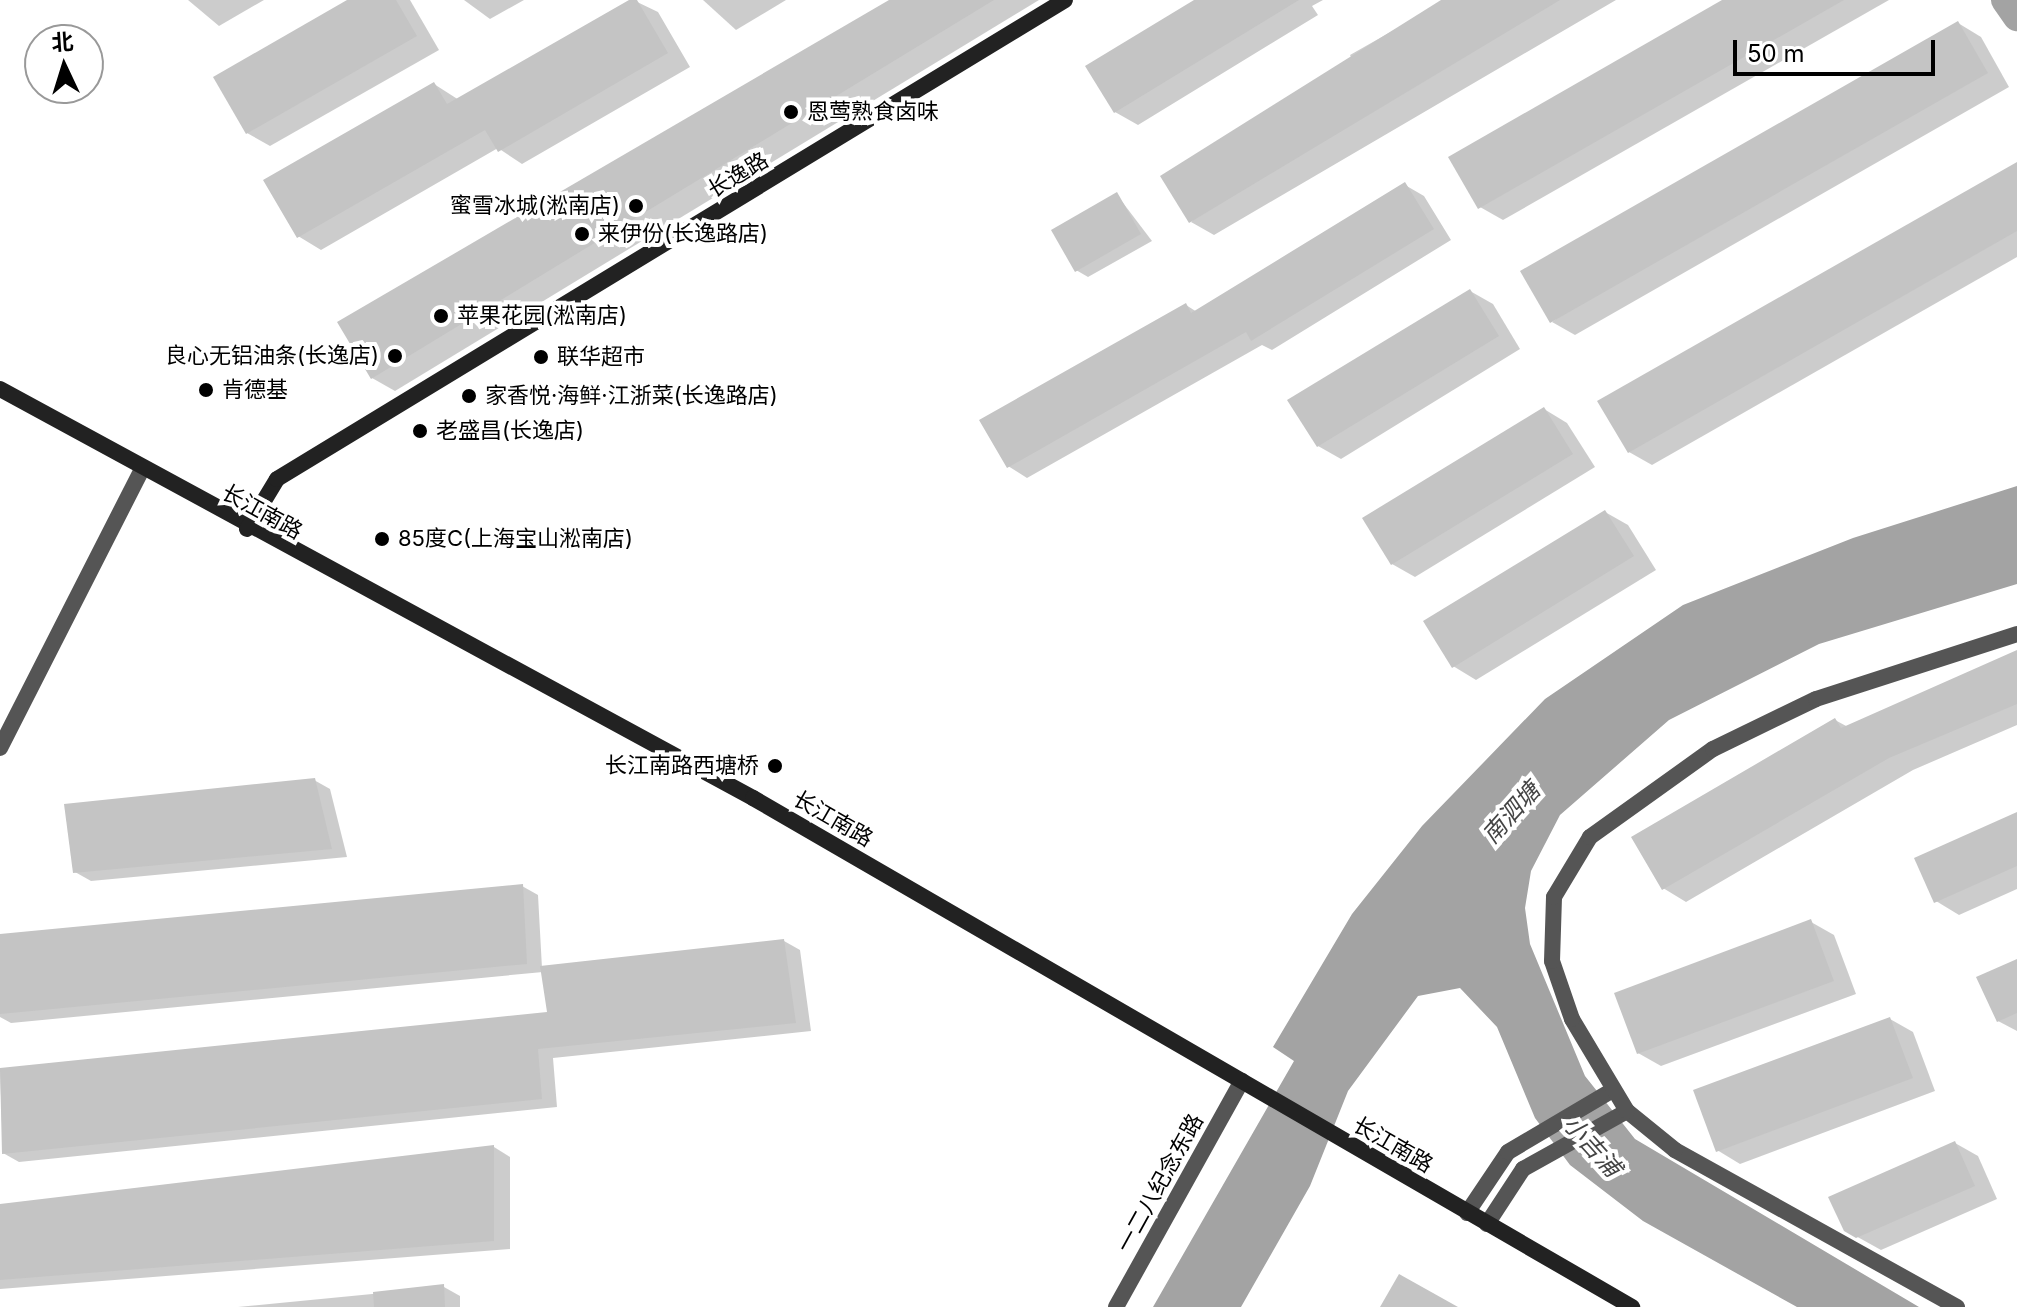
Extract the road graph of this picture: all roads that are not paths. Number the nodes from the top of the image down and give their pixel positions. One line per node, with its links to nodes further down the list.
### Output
1 (1065, 0): 4 (main road, 长逸路)
2 (0, 389): 3 (main road, 长江南路)
3 (142, 469): 4 (main road, 长江南路); 6 (street)
4 (247, 529): 7 (main road, 长江南路)
5 (2017, 634): 8 (street)
6 (0, 748)
7 (1242, 1081): 10 (main road, 长江南路); 12 (street, 一二八纪念东路)
8 (1613, 1090): 9 (street); 10 (street)
9 (1627, 1111): 11 (street); 14 (street)
10 (1467, 1213): 11 (main road, 长江南路)
11 (1487, 1224): 13 (main road, 长江南路)
12 (1116, 1307)
13 (1632, 1307)
14 (1957, 1307)

